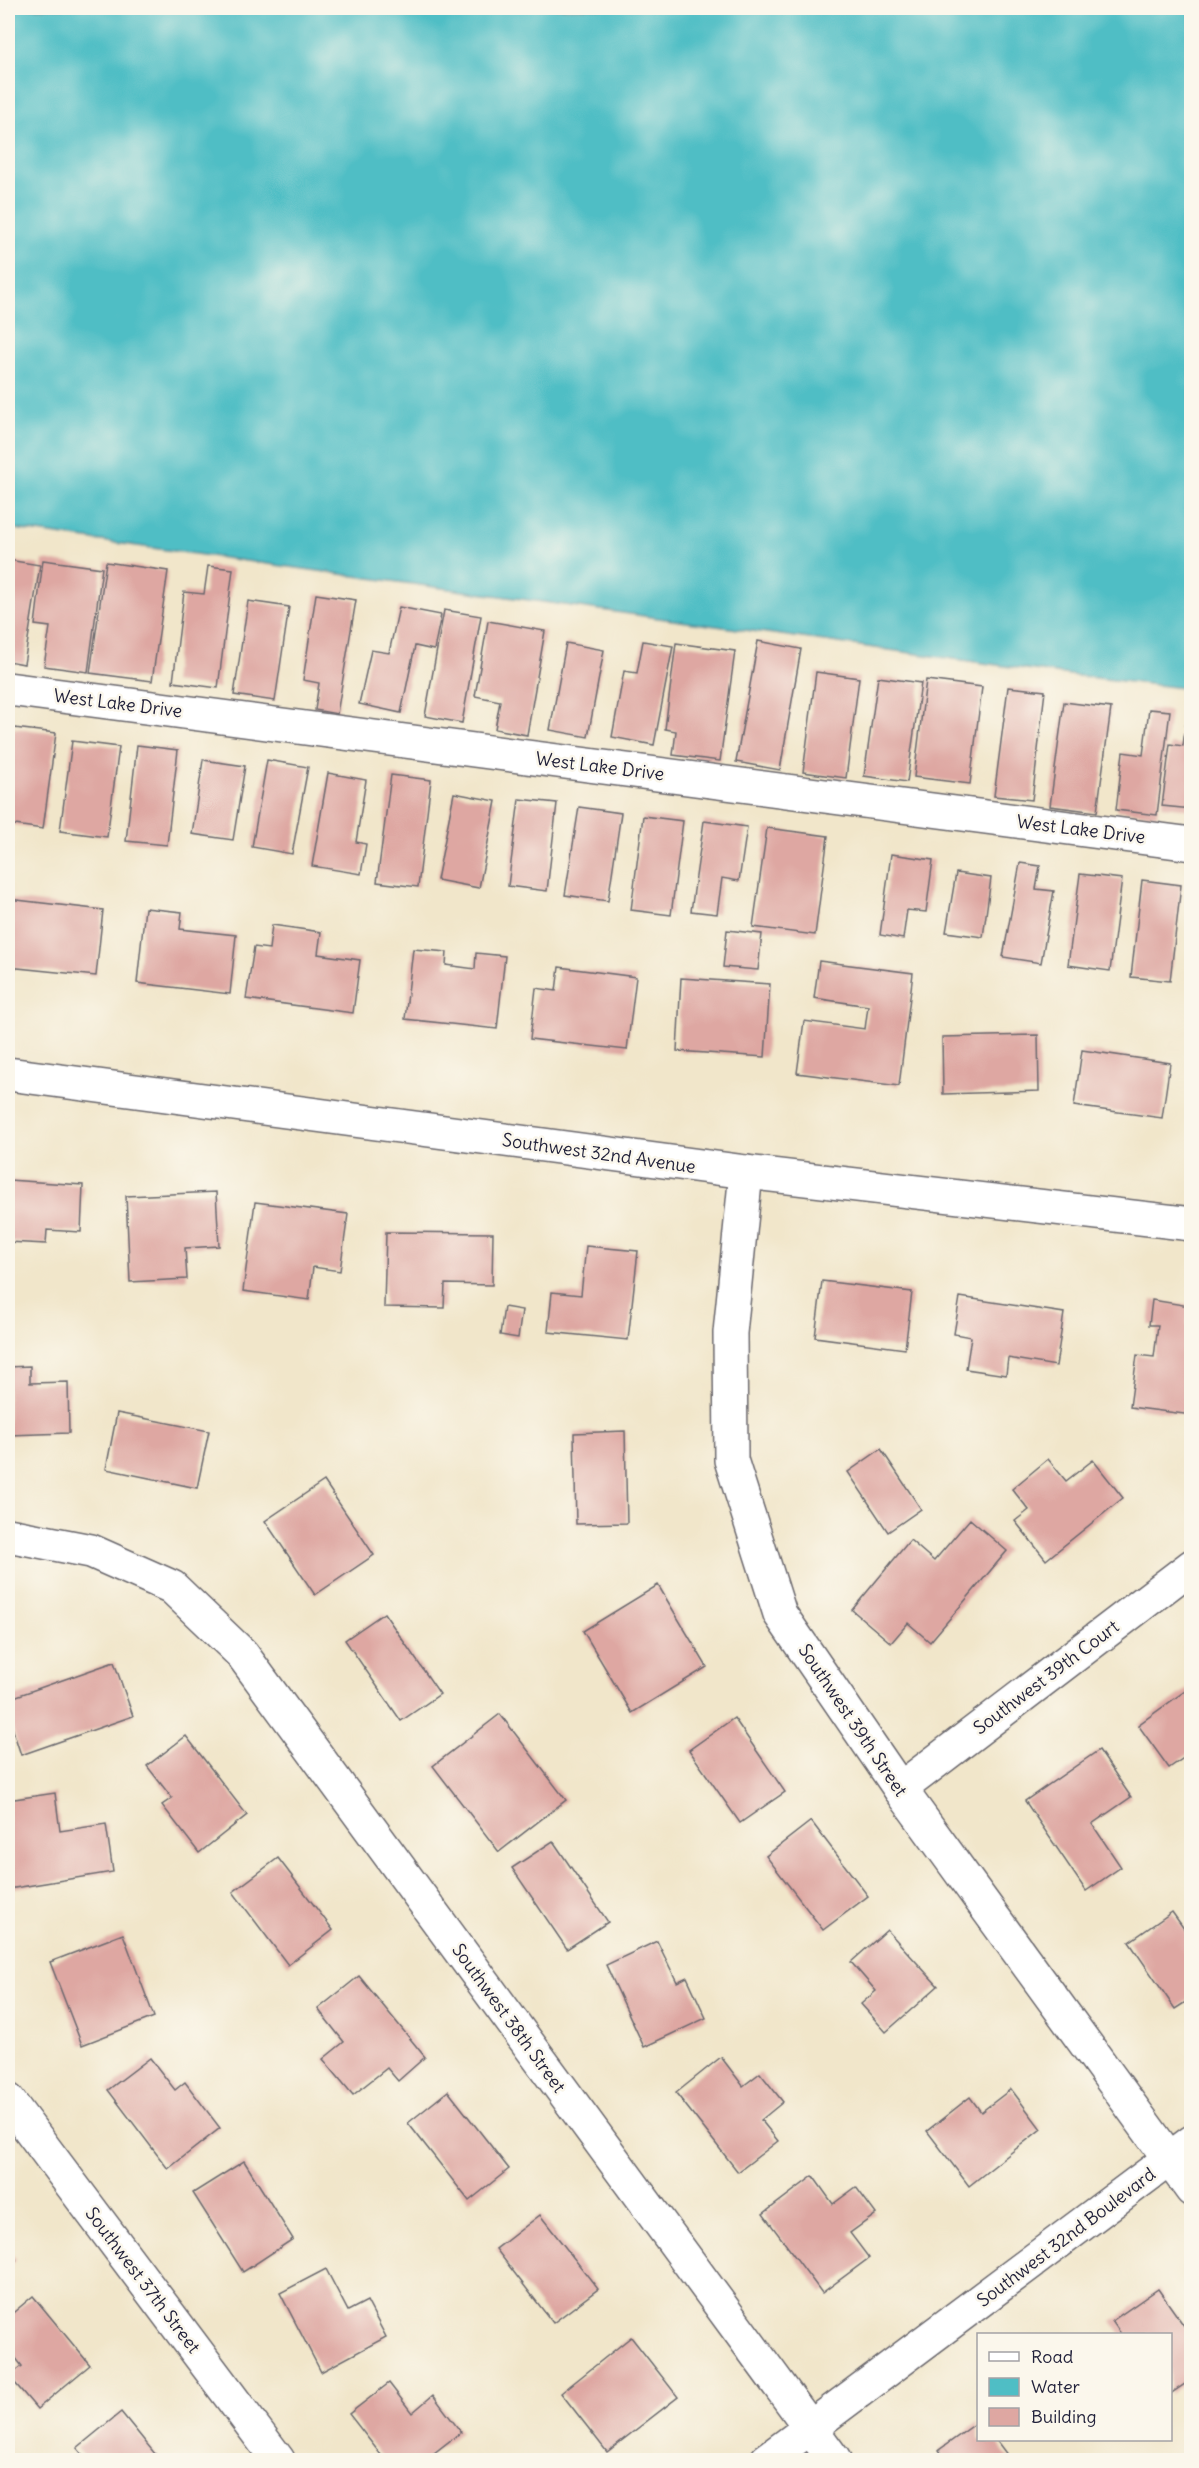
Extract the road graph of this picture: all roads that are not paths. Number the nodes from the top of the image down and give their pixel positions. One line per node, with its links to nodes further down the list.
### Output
1 (8, 689): 2 (street, West Lake Drive)
2 (1191, 844)
3 (8, 1074): 4 (street, Southwest 32nd Avenue)
4 (746, 1172): 5 (street, Southwest 32nd Avenue); 8 (street, Southwest 39th Street)
5 (1191, 1224)
6 (8, 1535): 12 (street, Southwest 38th Street)
7 (1191, 1566): 8 (street, Southwest 39th Court)
8 (900, 1789): 10 (street, Southwest 39th Street)
9 (8, 2100): 13 (street, Southwest 37th Street)
10 (1180, 2151): 11 (street, Southwest 39th Street); 12 (street, Southwest 32nd Boulevard)
11 (1191, 2190)
12 (811, 2429): 14 (street, Southwest 32nd Boulevard); 15 (street, Southwest 38th Street)
13 (278, 2460)
14 (767, 2460)
15 (834, 2460)

